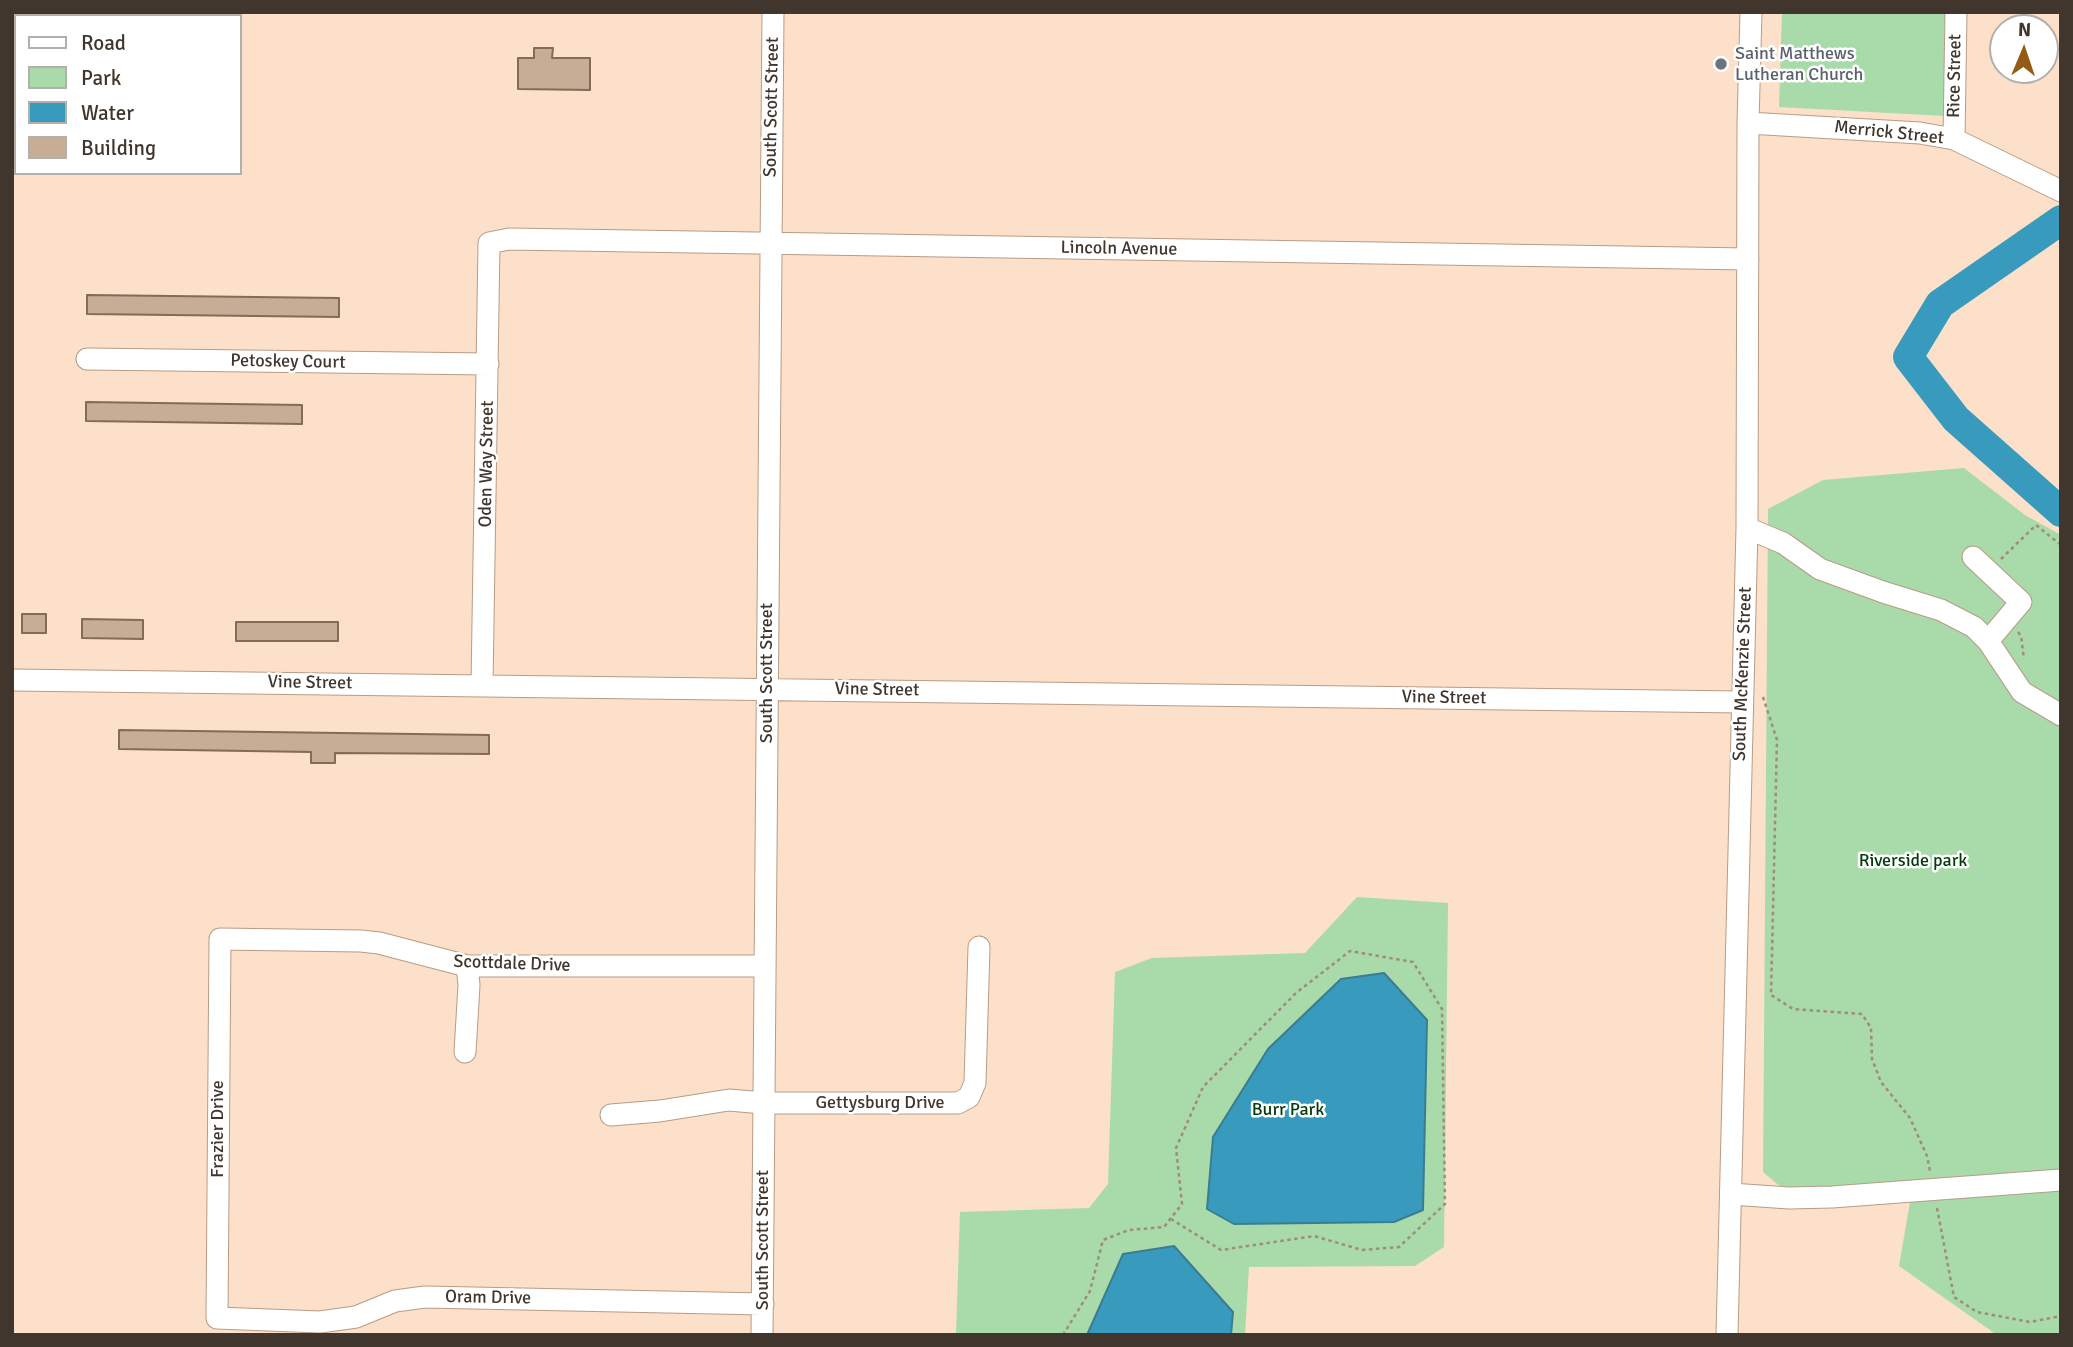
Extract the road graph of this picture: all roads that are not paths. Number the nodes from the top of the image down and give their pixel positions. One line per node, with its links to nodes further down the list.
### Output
1 (773, 12): 8 (street, South Scott Street)
2 (1751, 12): 4 (street, South McKenzie Street)
3 (1956, 12): 5 (street, Rice Street)
4 (1748, 123): 5 (street, Merrick Street); 9 (street, South McKenzie Street)
5 (1954, 139): 6 (street, Merrick Street)
6 (2061, 191)
7 (489, 243): 8 (street, Lincoln Avenue); 11 (street, Oden Way Street)
8 (770, 244): 9 (street, Lincoln Avenue); 17 (street, South Scott Street)
9 (1748, 260): 12 (street, South McKenzie Street)
10 (87, 359): 11 (street, Petoskey Court)
11 (488, 364): 16 (street, Oden Way Street)
12 (1747, 528): 14 (street); 18 (street, South McKenzie Street)
13 (1973, 557): 14 (street)
14 (1988, 641): 19 (street)
15 (12, 680): 16 (street, Vine Street)
16 (482, 685): 17 (street, Vine Street)
17 (767, 689): 18 (street, Vine Street); 23 (street, South Scott Street)
18 (1742, 702): 28 (street, South McKenzie Street)
19 (2061, 715)
20 (220, 939): 22 (street, Scottdale Drive); 30 (street, Frazier Drive)
21 (979, 947): 25 (street, Gettysburg Drive)
22 (467, 966): 23 (street, Scottdale Drive); 24 (street)
23 (765, 966): 25 (street, South Scott Street)
24 (465, 1052)
25 (763, 1103): 26 (street); 29 (street, South Scott Street)
26 (611, 1115)
27 (2061, 1180): 28 (street)
28 (1731, 1194): 32 (street, South McKenzie Street)
29 (763, 1304): 30 (street, Oram Drive); 31 (street, South Scott Street)
30 (217, 1318)
31 (762, 1335)
32 (1727, 1335)

